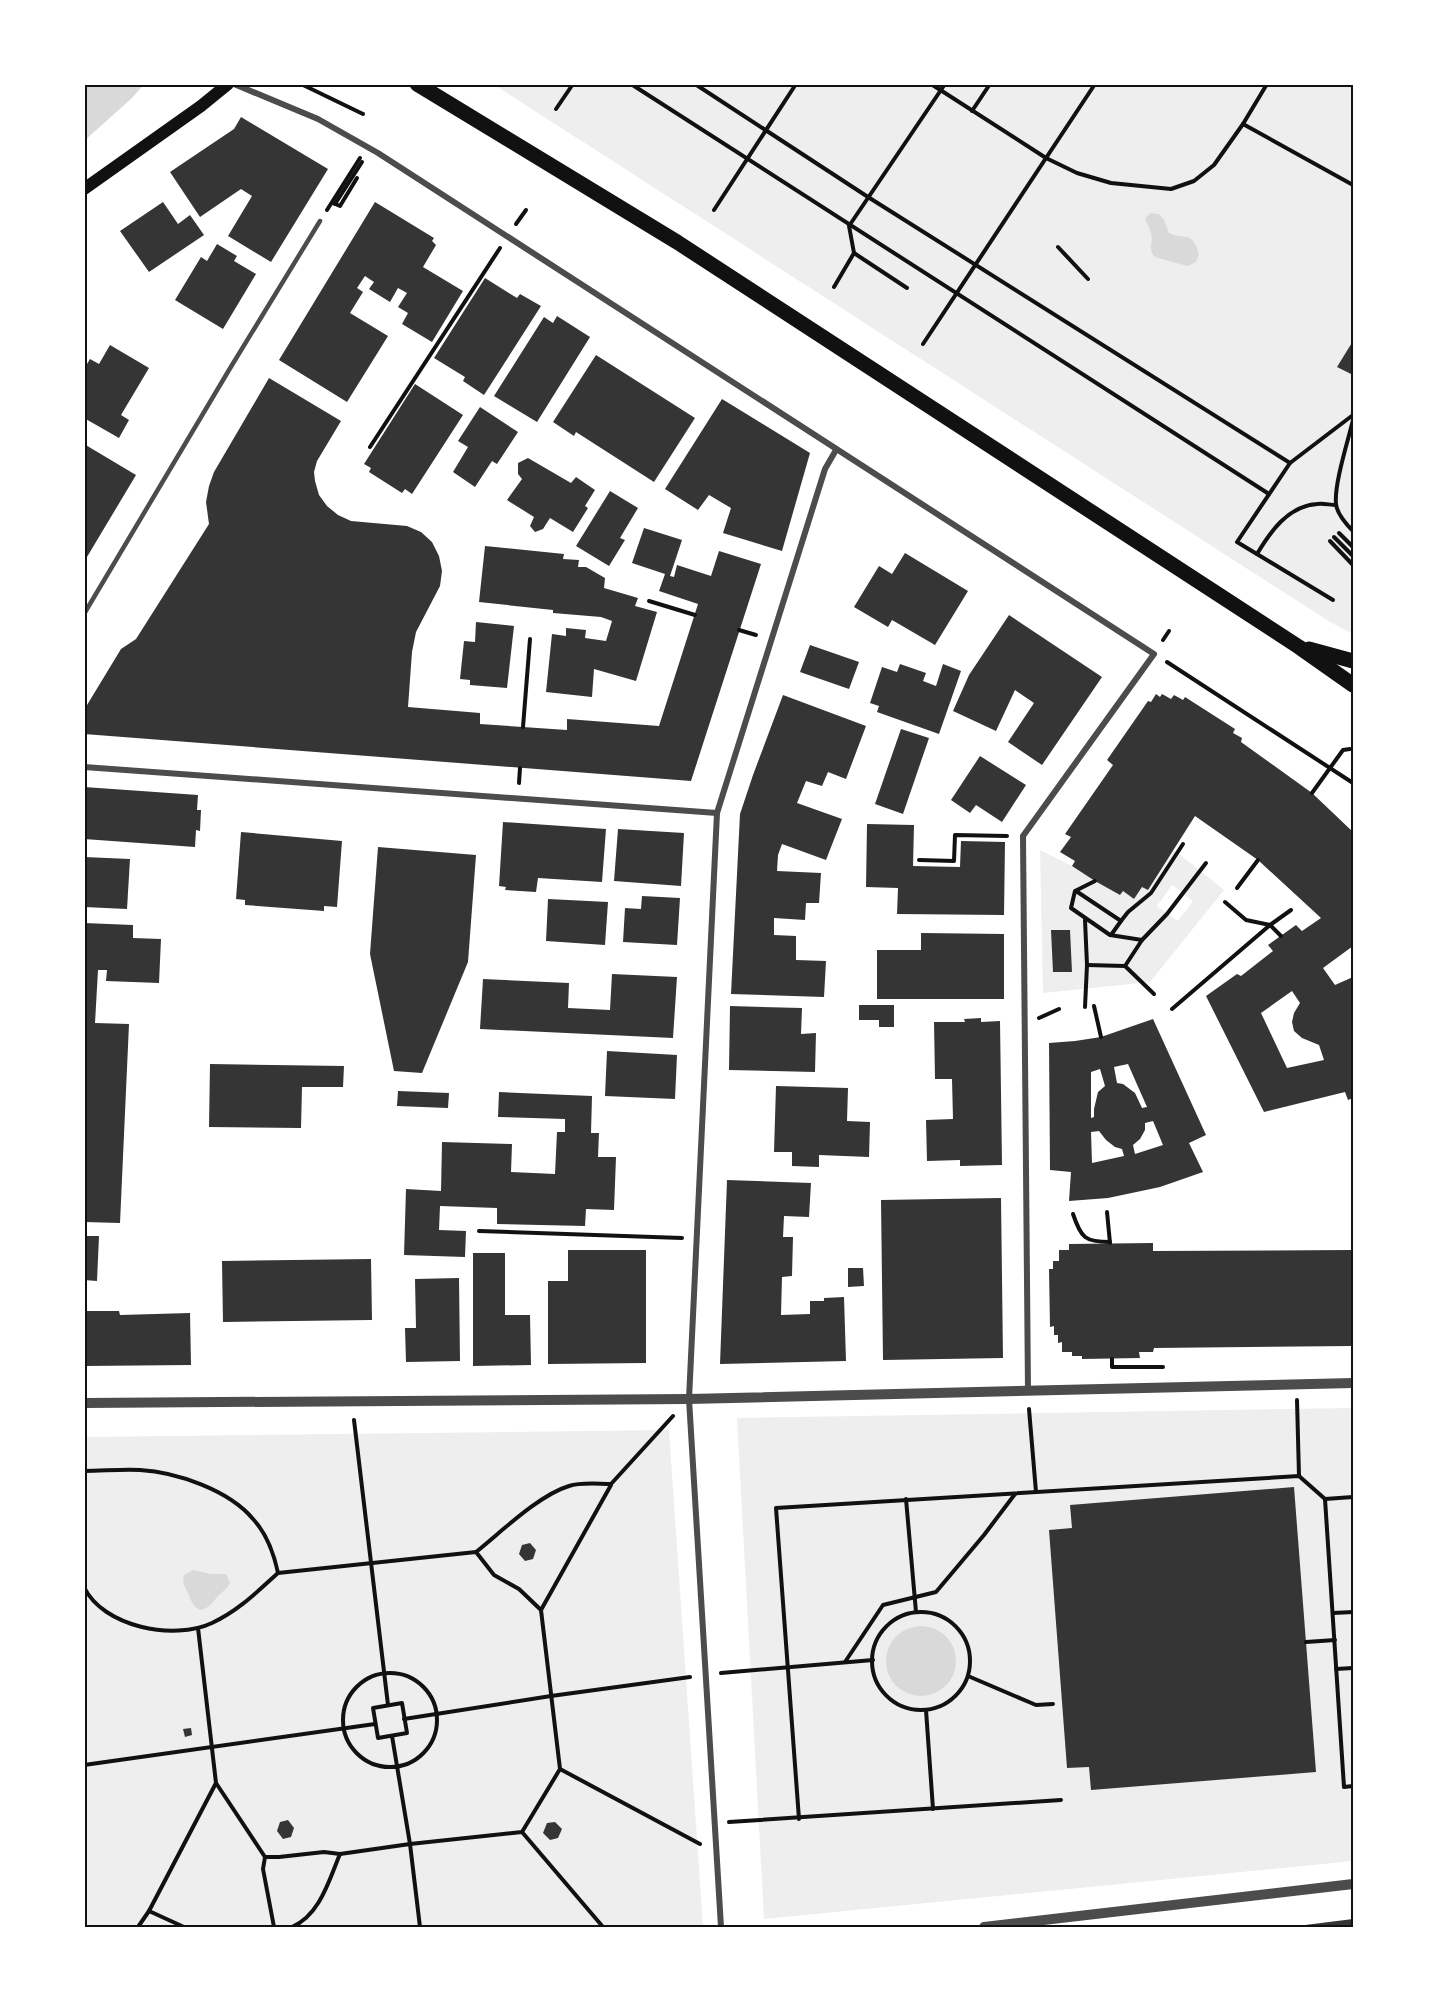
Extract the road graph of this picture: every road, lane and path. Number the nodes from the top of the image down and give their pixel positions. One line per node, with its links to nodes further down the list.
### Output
1 (228, 84): 25 (main road)
2 (234, 84): 31 (street)
3 (301, 84): 17 (path)
4 (417, 84): 61 (main road)
5 (573, 84): 15 (path)
6 (631, 84): 22 (path)
7 (695, 84): 19 (path)
8 (796, 84): 19 (path)
9 (931, 84): 14 (path)
10 (945, 84): 14 (path)
11 (990, 84): 16 (path)
12 (1095, 84): 21 (path)
13 (1267, 84): 18 (path)
14 (940, 90): 16 (path); 26 (path)
15 (556, 109)
16 (972, 111): 21 (path)
17 (363, 114)
18 (1243, 124): 21 (path); 24 (path)
19 (765, 130): 22 (path); 26 (path)
20 (362, 157): 23 (path)
21 (1046, 158): 34 (path)
22 (747, 159): 28 (path); 30 (path)
23 (358, 179)
24 (1353, 185)
25 (84, 189)
26 (868, 196): 30 (path); 34 (path)
27 (526, 210): 31 (path)
28 (714, 210)
29 (320, 221): 57 (lane)
30 (849, 226): 33 (path); 38 (path)
31 (507, 237): 42 (path); 43 (street)
32 (1058, 247): 35 (path)
33 (854, 253): 36 (path); 37 (path)
34 (975, 264): 38 (path); 44 (path)
35 (1088, 279)
36 (834, 287)
37 (907, 288)
38 (955, 293): 39 (path); 45 (path)
39 (923, 344)
40 (1353, 415): 44 (path)
41 (1353, 420): 46 (path)
42 (370, 447)
43 (836, 450): 62 (street); 71 (street)
44 (1290, 463): 45 (path)
45 (1269, 494): 52 (path)
46 (1336, 505): 47 (path); 52 (path)
47 (1353, 531)
48 (1339, 533): 51 (path)
49 (1334, 537): 53 (path)
50 (1330, 541): 54 (path)
51 (1353, 547)
52 (1257, 554): 55 (path)
53 (1353, 556)
54 (1353, 565)
55 (1333, 600)
56 (649, 601): 58 (path)
57 (84, 614)
58 (695, 615)
59 (1169, 631): 62 (path)
60 (530, 639): 65 (path)
61 (1299, 647): 63 (main road); 64 (main road)
62 (1154, 654): 68 (path); 72 (street)
63 (1353, 661)
64 (1353, 685)
65 (523, 727)
66 (1352, 750): 68 (path)
67 (84, 767): 71 (street)
68 (1329, 768): 69 (path); 70 (path)
69 (1353, 783)
70 (1312, 793)
71 (717, 813): 98 (street)
72 (1023, 836): 74 (path); 101 (street)
73 (1183, 844): 83 (path)
74 (919, 860)
75 (1258, 860): 78 (path)
76 (1206, 863): 87 (path)
77 (1095, 881): 79 (path)
78 (1237, 888)
79 (1075, 891): 82 (path); 83 (path)
80 (1226, 902): 84 (path)
81 (1291, 910): 84 (path)
82 (1085, 919): 85 (path); 88 (path)
83 (1121, 921): 85 (path)
84 (1270, 925): 86 (path); 93 (path)
85 (1110, 935): 87 (path)
86 (1281, 936)
87 (1142, 940): 89 (path)
88 (1087, 965): 89 (path); 92 (path)
89 (1125, 966): 90 (path)
90 (1154, 994)
91 (1094, 1006): 94 (path)
92 (1085, 1007)
93 (1172, 1009)
94 (1101, 1037)
95 (1107, 1212): 96 (path)
96 (1073, 1214)
97 (479, 1231): 98 (path)
98 (697, 1238): 102 (street)
99 (1353, 1383): 100 (street)
100 (1297, 1385): 101 (street); 106 (path)
101 (1028, 1391): 102 (street); 108 (path)
102 (689, 1399): 103 (street); 107 (path); 131 (street)
103 (352, 1401): 104 (street); 114 (path)
104 (84, 1403)
105 (84, 1471): 115 (path)
106 (1299, 1476): 108 (path); 112 (path)
107 (611, 1484): 113 (path); 118 (path)
108 (1036, 1492): 109 (path)
109 (1015, 1493): 111 (path); 117 (path)
110 (1353, 1497): 112 (path)
111 (906, 1499): 117 (path); 127 (path)
112 (1325, 1499): 121 (path)
113 (476, 1552): 114 (path); 118 (path)
114 (370, 1563): 115 (path); 130 (path)
115 (279, 1573): 122 (path)
116 (84, 1587): 122 (path)
117 (914, 1597): 119 (path); 126 (path)
118 (541, 1610): 133 (path)
119 (916, 1612): 125 (path); 132 (path)
120 (1353, 1612): 121 (path)
121 (1333, 1614): 123 (path)
122 (198, 1628): 142 (path)
123 (1335, 1640): 124 (path); 129 (path)
124 (1306, 1642)
125 (873, 1660): 126 (path); 136 (path)
126 (845, 1662): 127 (path)
127 (788, 1667): 131 (path); 150 (path)
128 (1353, 1668): 129 (path)
129 (1336, 1669): 147 (path)
130 (383, 1673): 135 (path); 137 (path); 140 (path)
131 (704, 1676): 133 (path); 151 (street)
132 (968, 1676): 134 (path); 136 (path)
133 (551, 1696): 137 (path); 145 (path)
134 (1053, 1704)
135 (388, 1705): 138 (path); 139 (path)
136 (927, 1710): 149 (path)
137 (437, 1714): 138 (path); 144 (path)
138 (404, 1719): 141 (path)
139 (375, 1724): 140 (path); 141 (path)
140 (344, 1729): 142 (path); 144 (path)
141 (392, 1736): 144 (path)
142 (213, 1748): 143 (path); 146 (path)
143 (84, 1765)
144 (397, 1766): 153 (path)
145 (561, 1769): 152 (path); 155 (path)
146 (216, 1783): 156 (path); 158 (path)
147 (1353, 1786)
148 (1061, 1800): 149 (path)
149 (933, 1809): 150 (path)
150 (799, 1819): 151 (path)
151 (714, 1823): 155 (street)
152 (522, 1832): 153 (path); 164 (path)
153 (410, 1844): 154 (path); 163 (path)
154 (340, 1854): 156 (path); 162 (path)
155 (716, 1854): 165 (street)
156 (265, 1857): 161 (path)
157 (1353, 1884): 166 (street)
158 (149, 1911): 159 (path); 160 (path)
159 (138, 1927)
160 (184, 1927)
161 (274, 1927)
162 (292, 1927)
163 (420, 1927)
164 (603, 1927)
165 (721, 1927)
166 (984, 1927)

